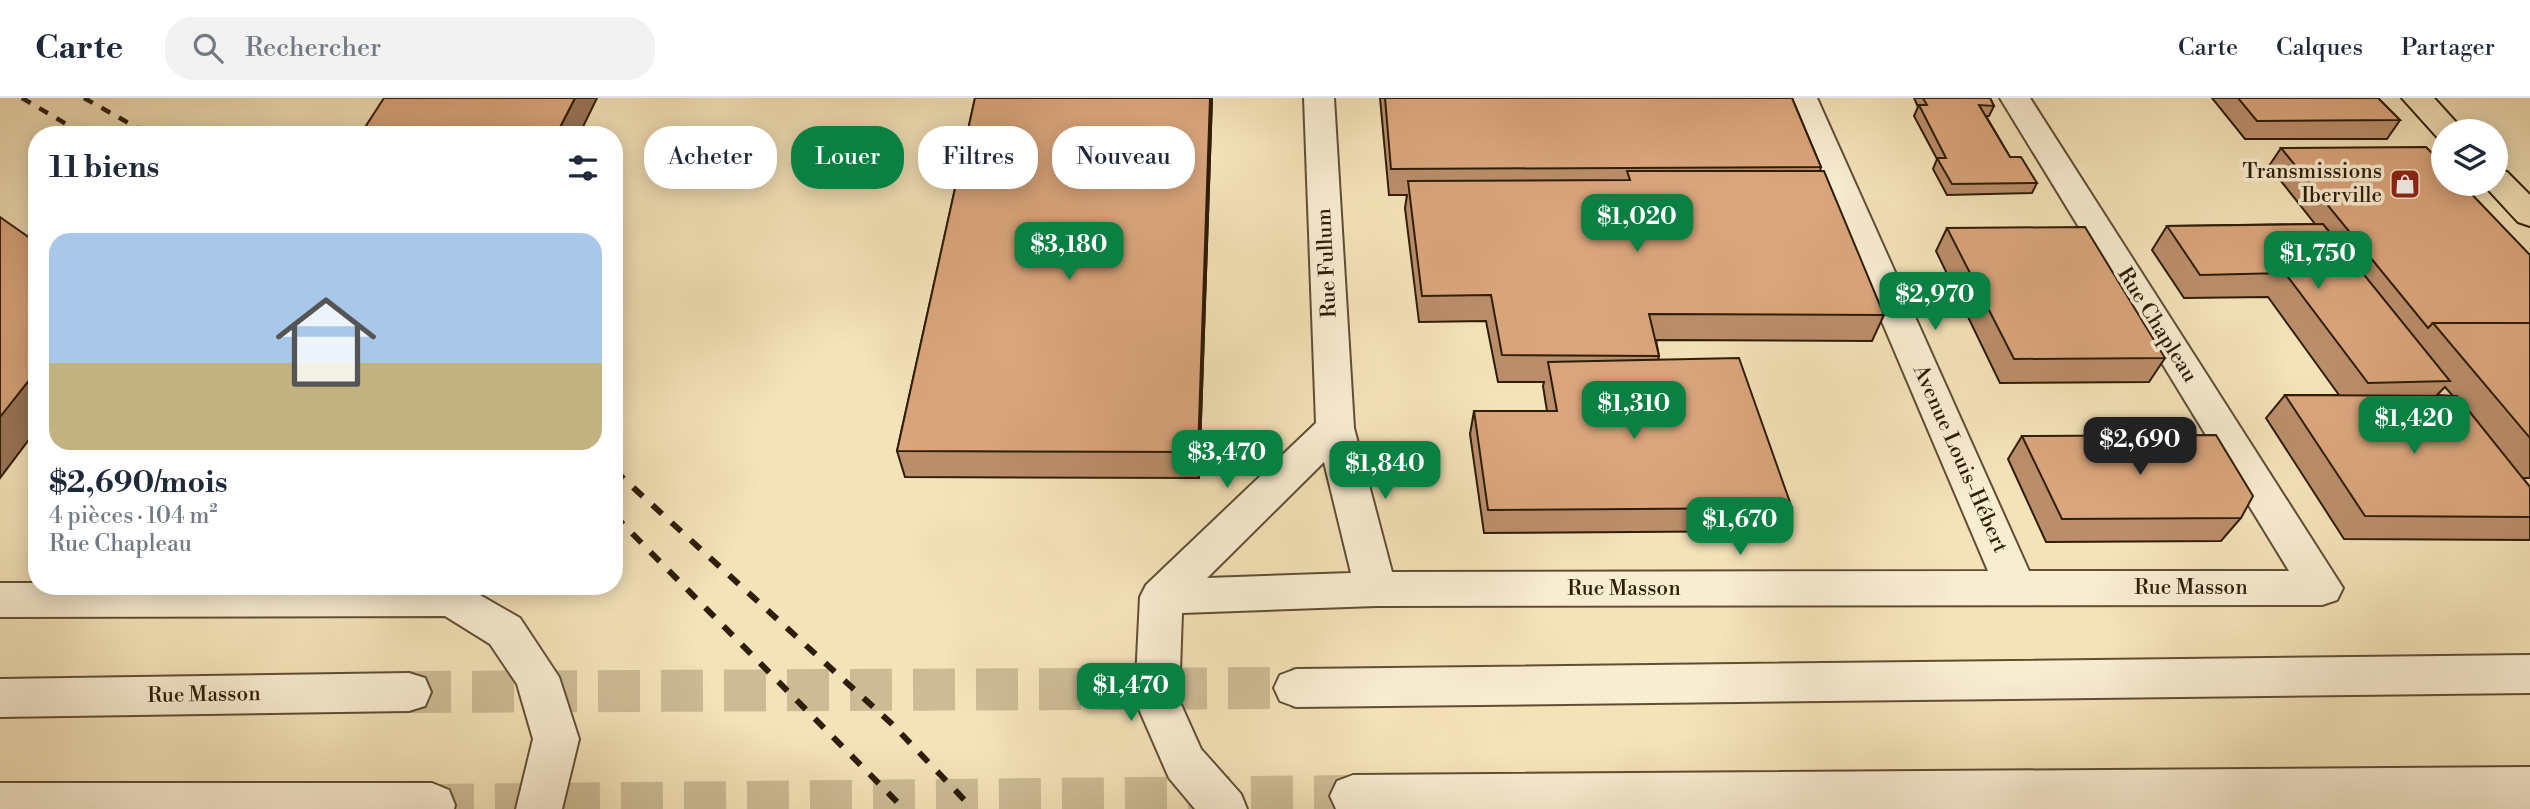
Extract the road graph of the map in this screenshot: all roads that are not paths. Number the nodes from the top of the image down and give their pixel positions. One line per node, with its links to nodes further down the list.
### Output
1 (1319, 98): 8 (street, Rue Fullum)
2 (1802, 98): 11 (street, Avenue Louis-Hébert)
3 (2015, 98): 9 (street, Rue Chapleau)
4 (2417, 98): 5 (main road)
5 (2437, 119)
6 (2508, 192): 7 (main road)
7 (2530, 215)
8 (1335, 428): 10 (street, Rue Fullum); 12 (street)
9 (2322, 588): 11 (street, Rue Masson)
10 (1376, 589): 11 (street, Rue Masson); 12 (street, Rue Masson)
11 (2016, 589)
12 (1161, 597): 23 (street)
13 (0, 600): 22 (street)
14 (2530, 674): 15 (street)
15 (1296, 688)
16 (409, 692): 17 (street, Rue Masson)
17 (0, 698)
18 (2530, 788): 19 (street)
19 (1353, 796)
20 (0, 805): 21 (street)
21 (432, 805)
22 (539, 809)
23 (1224, 809)

